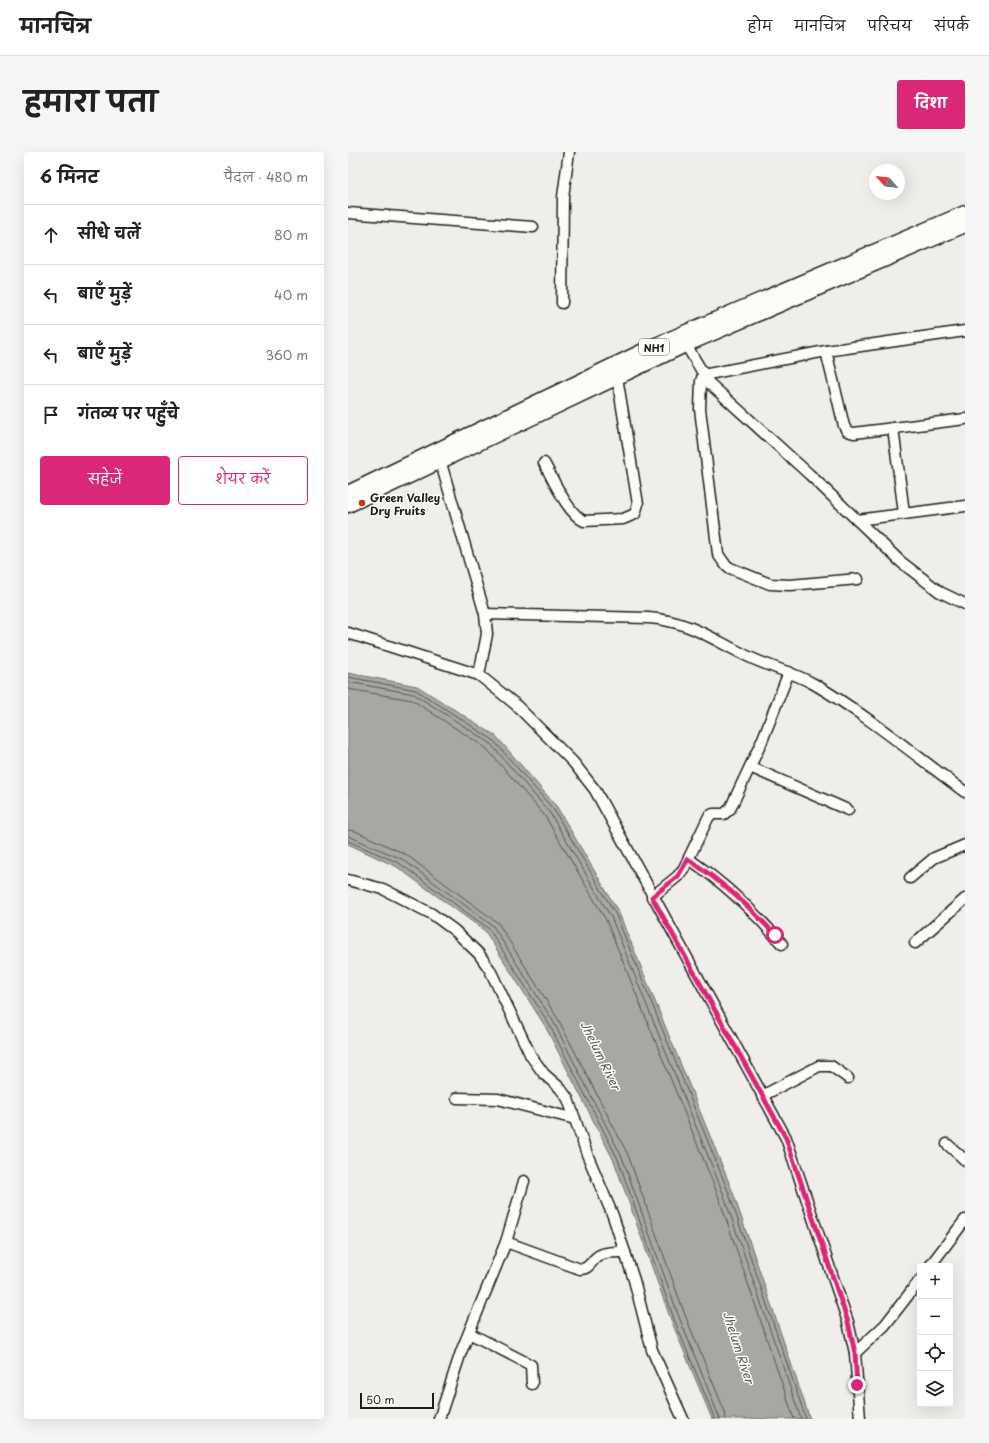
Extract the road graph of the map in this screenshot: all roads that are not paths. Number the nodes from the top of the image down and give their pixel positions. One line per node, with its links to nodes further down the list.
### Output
1 (569, 152): 6 (street)
2 (348, 213): 5 (street)
3 (965, 213): 8 (highway, NH1)
4 (965, 225): 8 (highway, NH1)
5 (534, 227)
6 (562, 303)
7 (965, 331): 9 (street)
8 (683, 340): 10 (highway, NH1); 11 (street)
9 (826, 351): 11 (street); 13 (street)
10 (616, 371): 14 (highway, NH1); 15 (street); 16 (highway, NH1)
11 (703, 375): 20 (street); 21 (street)
12 (965, 419): 13 (street)
13 (893, 428): 19 (street)
14 (440, 460): 17 (highway, NH1); 23 (street)
15 (544, 463)
16 (348, 492)
17 (348, 505)
18 (965, 506): 19 (street)
19 (904, 513): 20 (street)
20 (857, 520): 22 (street)
21 (858, 579)
22 (965, 604)
23 (484, 614): 25 (street); 26 (street)
24 (348, 633): 26 (street)
25 (789, 672): 27 (street); 28 (street)
26 (479, 675): 34 (street)
27 (750, 767): 29 (street); 31 (street)
28 (965, 792)
29 (848, 810)
30 (965, 845): 32 (street)
31 (688, 859): 34 (street); 37 (street)
32 (910, 878)
33 (348, 880): 41 (street)
34 (652, 897): 39 (street)
35 (965, 899): 36 (street)
36 (916, 943)
37 (782, 944)
38 (848, 1078): 39 (street)
39 (762, 1096): 51 (street)
40 (457, 1098): 41 (street)
41 (575, 1119): 47 (street)
42 (947, 1144): 43 (street)
43 (965, 1160)
44 (524, 1181): 46 (street)
45 (965, 1220): 48 (street)
46 (506, 1242): 47 (street); 50 (street)
47 (625, 1252): 54 (street)
48 (932, 1263)
49 (917, 1284): 51 (street)
50 (469, 1333): 52 (street); 53 (street)
51 (855, 1353): 55 (street)
52 (532, 1384)
53 (439, 1419)
54 (683, 1419)
55 (860, 1419)

